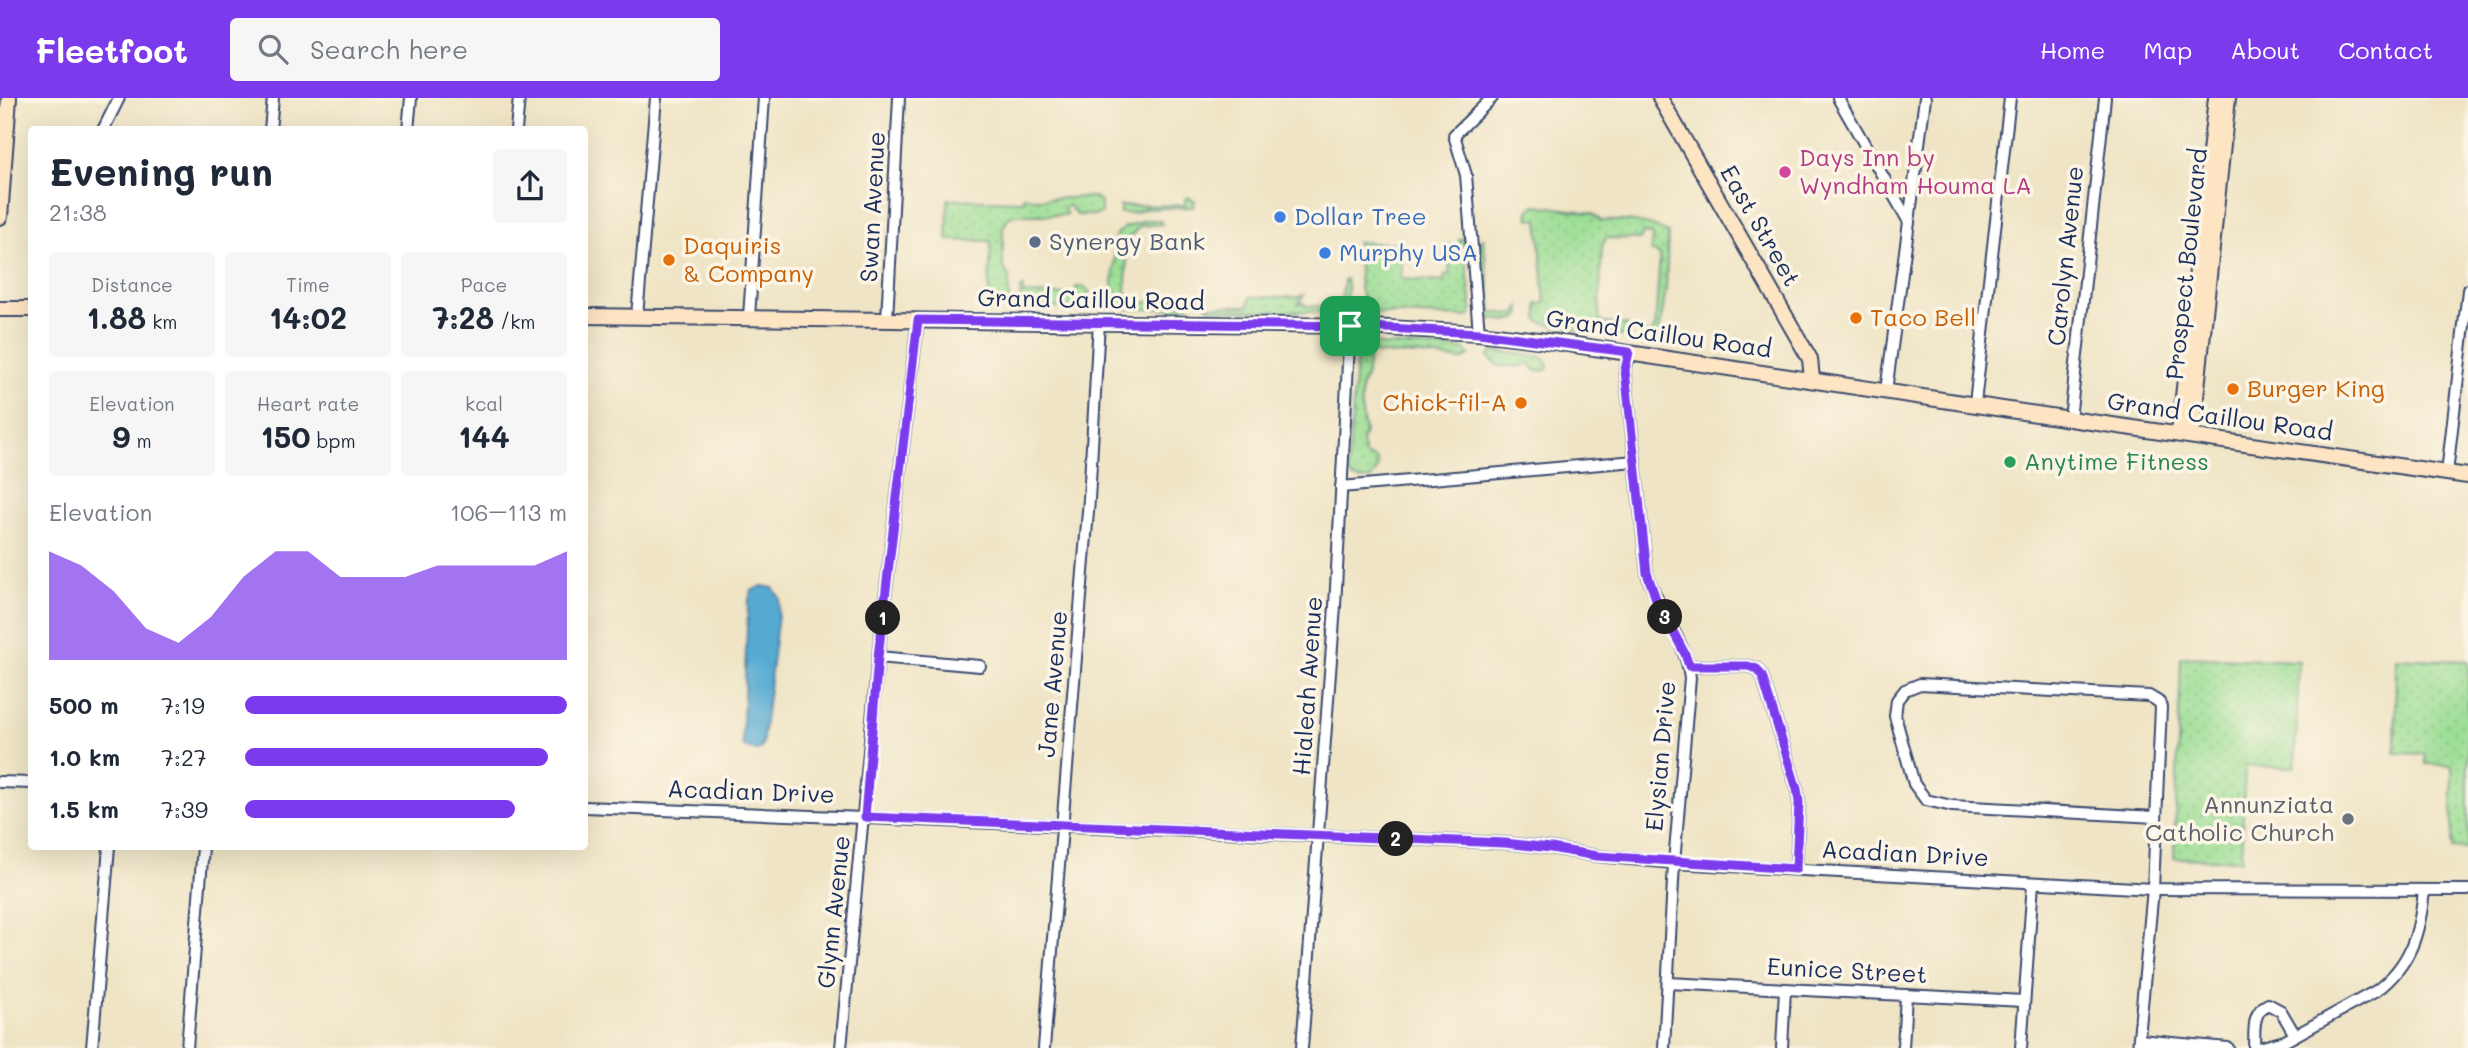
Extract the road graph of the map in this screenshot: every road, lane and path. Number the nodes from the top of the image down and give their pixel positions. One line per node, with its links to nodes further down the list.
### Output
1 (9, 98): 21 (main road)
2 (119, 98): 17 (street)
3 (273, 98): 18 (street)
4 (411, 98): 19 (street)
5 (519, 98): 20 (street)
6 (656, 98): 27 (street)
7 (764, 98): 28 (street)
8 (900, 98): 29 (street, Swan Avenue)
9 (1492, 98): 33 (street)
10 (1660, 98): 35 (main road, East Street)
11 (1838, 98): 22 (street)
12 (1925, 98): 22 (street)
13 (2010, 98): 37 (street)
14 (2105, 98): 38 (street, Carolyn Avenue)
15 (2217, 98): 39 (main road, Prospect Boulevard)
16 (2228, 98): 39 (main road, Prospect Boulevard)
17 (105, 126)
18 (270, 126)
19 (408, 126)
20 (516, 126)
21 (0, 216)
22 (1909, 222): 36 (street)
23 (2468, 290): 41 (street)
24 (0, 309): 25 (main road)
25 (28, 309)
26 (588, 316): 27 (main road, Grand Caillou Road)
27 (637, 316): 28 (main road, Grand Caillou Road)
28 (749, 317): 29 (main road, Grand Caillou Road)
29 (887, 319): 30 (main road, Grand Caillou Road)
30 (918, 320): 31 (main road, Grand Caillou Road); 44 (street, Glynn Avenue)
31 (1099, 322): 32 (main road, Grand Caillou Road); 52 (street, Jane Avenue)
32 (1350, 326): 33 (main road, Grand Caillou Road); 43 (street, Hialeah Avenue)
33 (1479, 333): 34 (main road, Grand Caillou Road)
34 (1629, 352): 35 (main road, Grand Caillou Road); 40 (street, Elysian Drive)
35 (1812, 379): 36 (main road, Grand Caillou Road)
36 (1886, 391): 37 (main road, Grand Caillou Road)
37 (1975, 403): 38 (main road, Grand Caillou Road)
38 (2070, 419): 39 (main road, Grand Caillou Road)
39 (2185, 434): 41 (main road, Grand Caillou Road)
40 (1635, 461): 43 (street); 46 (street, Elysian Drive)
41 (2447, 473): 42 (main road, Grand Caillou Road)
42 (2468, 476)
43 (1341, 487): 53 (street, Hialeah Avenue)
44 (878, 657): 45 (street); 50 (street, Glynn Avenue)
45 (980, 666)
46 (1689, 666): 56 (street, Elysian Drive); 57 (street)
47 (0, 782): 48 (street)
48 (28, 783)
49 (588, 807): 50 (street, Acadian Drive)
50 (865, 817): 52 (street, Acadian Drive); 70 (street, Glynn Avenue)
51 (2156, 817): 51 (street); 59 (street)
52 (1063, 826): 53 (street, Acadian Drive); 71 (street, Jane Avenue)
53 (1318, 835): 56 (street, Acadian Drive); 72 (street, Hialeah Avenue)
54 (109, 850): 68 (street)
55 (203, 850): 69 (street)
56 (1674, 863): 57 (street, Acadian Drive); 62 (street, Elysian Drive)
57 (1796, 869): 58 (street, Acadian Drive)
58 (2033, 883): 59 (street, Acadian Drive); 65 (street)
59 (2153, 889): 60 (street, Acadian Drive); 67 (street)
60 (2424, 890): 61 (street, Acadian Drive); 66 (street)
61 (2468, 890)
62 (1668, 983): 63 (street, Eunice Street); 73 (street, Elysian Drive)
63 (1785, 989): 64 (street, Eunice Street); 74 (street)
64 (1906, 995): 65 (street, Eunice Street); 75 (street)
65 (2024, 1001): 76 (street)
66 (2295, 1035): 78 (street); 78 (street)
67 (2138, 1044): 77 (street)
68 (92, 1048)
69 (187, 1048)
70 (841, 1048)
71 (1044, 1048)
72 (1302, 1048)
73 (1664, 1048)
74 (1782, 1048)
75 (1903, 1048)
76 (2021, 1048)
77 (2228, 1048)
78 (2257, 1048)

